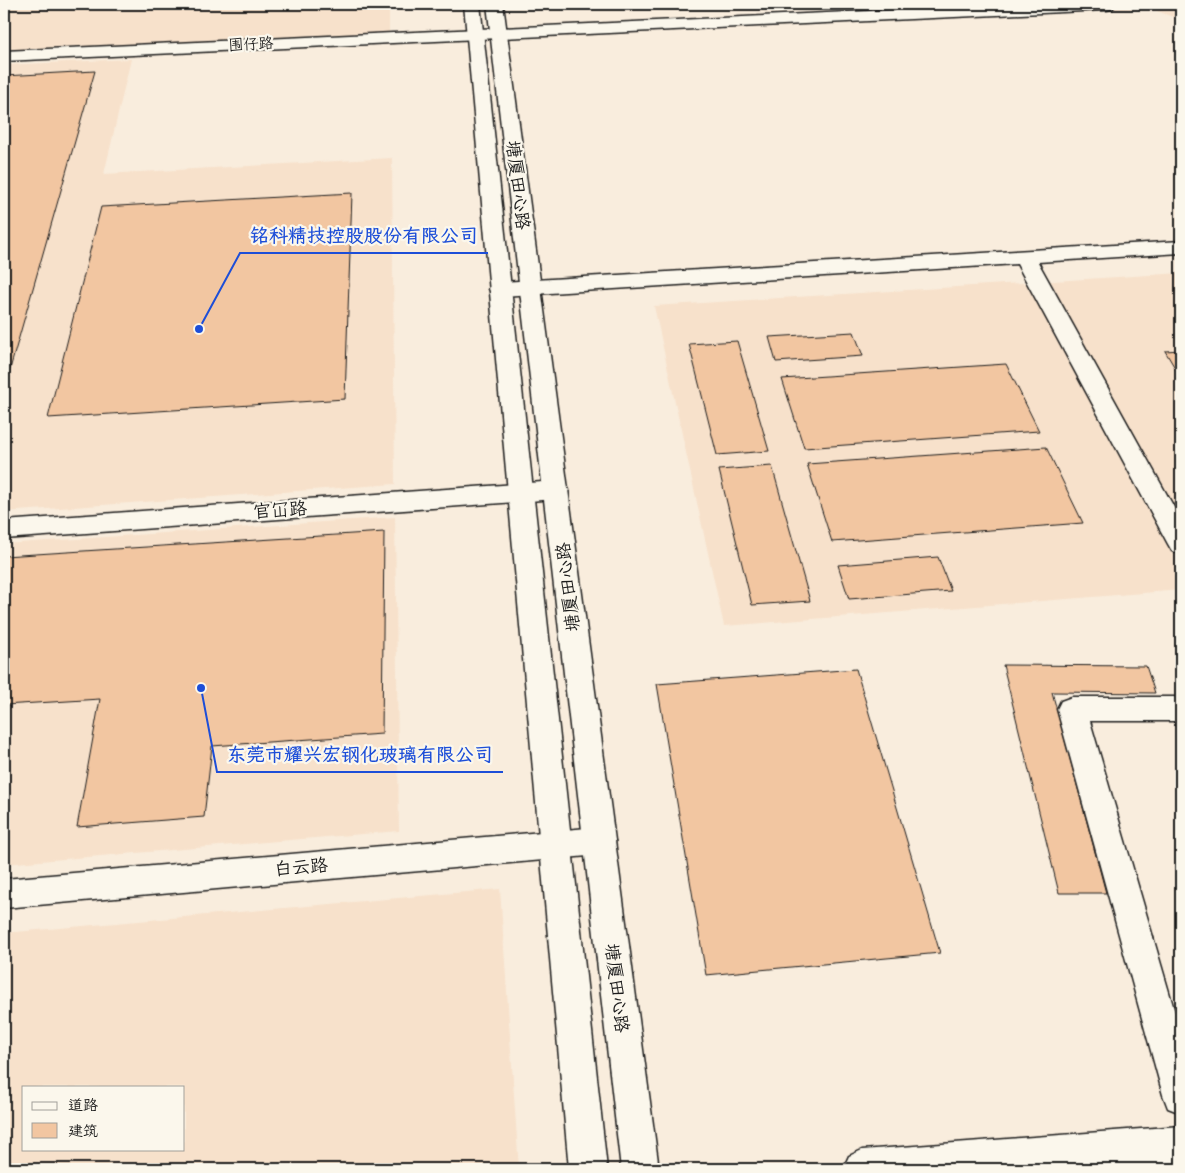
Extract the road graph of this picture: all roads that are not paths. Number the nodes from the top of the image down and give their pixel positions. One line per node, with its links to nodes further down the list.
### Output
1 (472, 4): 4 (street, 塘厦田心路)
2 (495, 4): 4 (street, 塘厦田心路)
3 (1106, 5): 4 (street, 围仔路)
4 (487, 34): 5 (street, 围仔路); 8 (street, 塘厦田心路); 9 (street, 塘厦田心路)
5 (4, 56)
6 (1181, 247): 7 (street)
7 (1024, 256): 8 (street); 13 (street)
8 (530, 287): 9 (street); 10 (street, 塘厦田心路)
9 (500, 289): 11 (street, 塘厦田心路)
10 (556, 490): 11 (street, 官冚路); 15 (street, 塘厦田心路)
11 (521, 493): 12 (street, 官冚路); 16 (street, 塘厦田心路)
12 (4, 530)
13 (1181, 544)
14 (1181, 711): 18 (street)
15 (599, 841): 16 (street, 白云路); 21 (street, 塘厦田心路)
16 (556, 845): 17 (street, 白云路); 20 (street, 塘厦田心路)
17 (4, 894)
18 (1181, 1095)
19 (1181, 1144): 22 (street)
20 (588, 1169)
21 (640, 1169)
22 (862, 1169)

